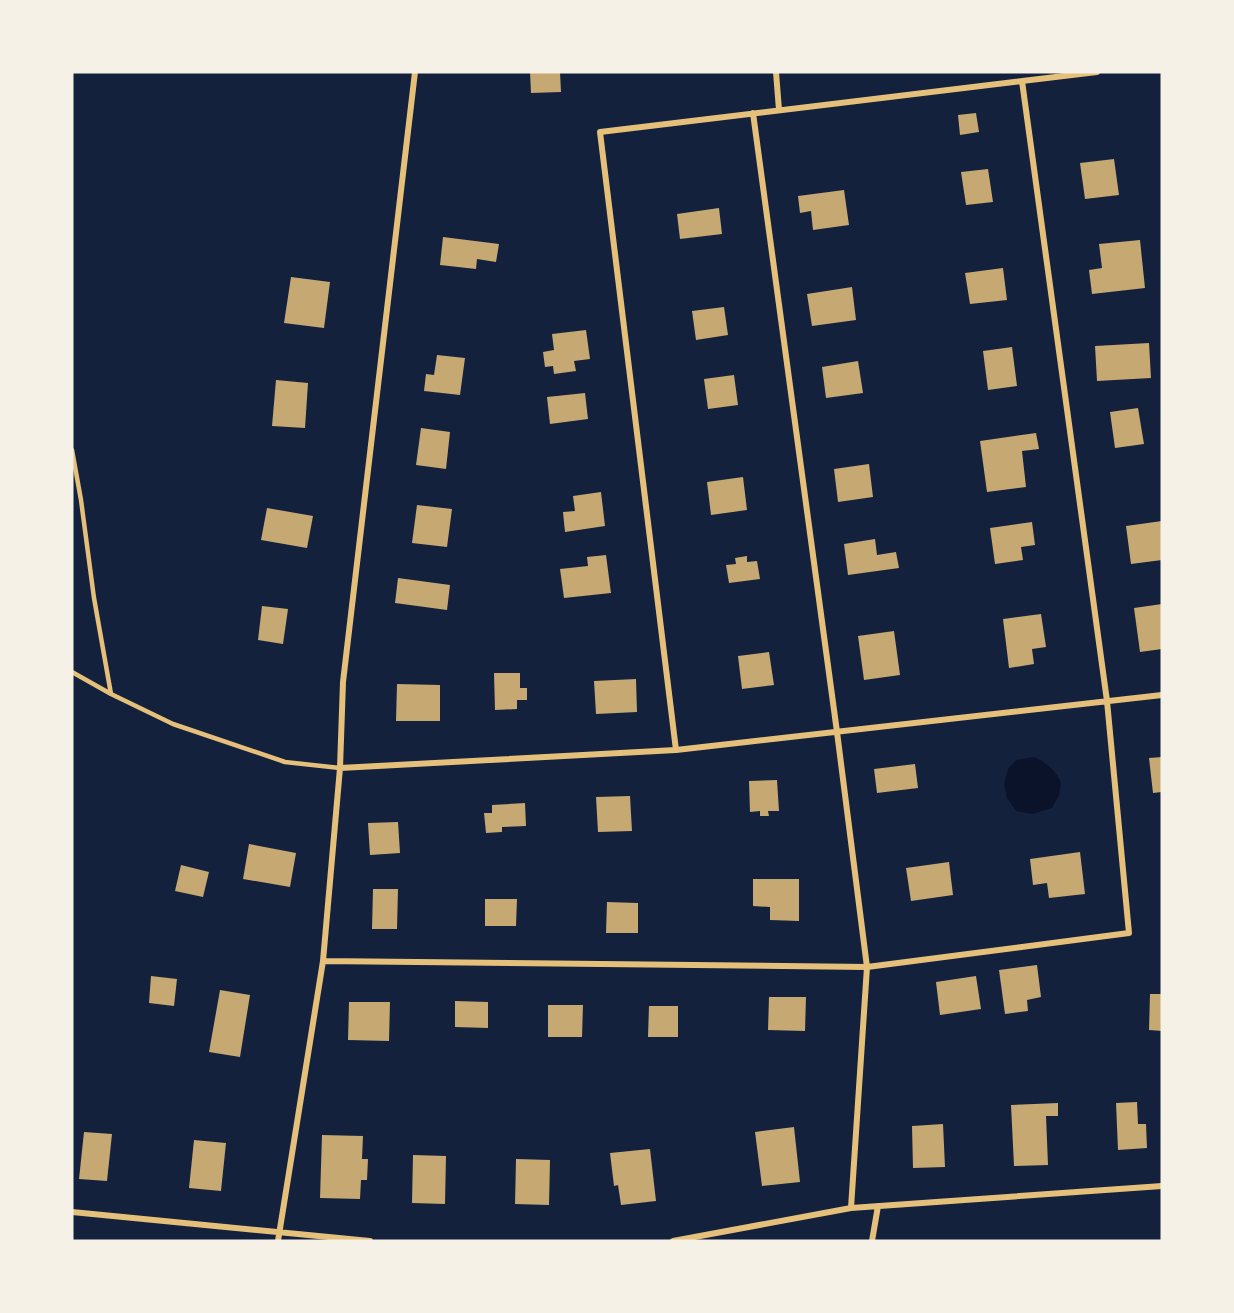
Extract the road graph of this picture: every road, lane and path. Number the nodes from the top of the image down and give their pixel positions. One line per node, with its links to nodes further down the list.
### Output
1 (415, 72): 14 (street)
2 (777, 72): 5 (street)
3 (1097, 72): 4 (street)
4 (1022, 81): 5 (street); 11 (street)
5 (779, 110): 6 (street)
6 (753, 113): 12 (street); 13 (street)
7 (72, 450): 9 (lane)
8 (72, 672): 9 (lane)
9 (111, 694): 14 (lane)
10 (1162, 694): 11 (street)
11 (1107, 701): 12 (street); 16 (street)
12 (837, 732): 13 (street); 16 (street)
13 (676, 750): 14 (street)
14 (340, 768): 15 (street)
15 (323, 961): 16 (street); 21 (street)
16 (867, 968): 19 (street)
17 (1162, 1186): 18 (street)
18 (878, 1206): 19 (street); 25 (street)
19 (851, 1208): 24 (street)
20 (72, 1212): 21 (street)
21 (279, 1232): 22 (street); 23 (street)
22 (278, 1241)
23 (370, 1241)
24 (673, 1241)
25 (872, 1241)

